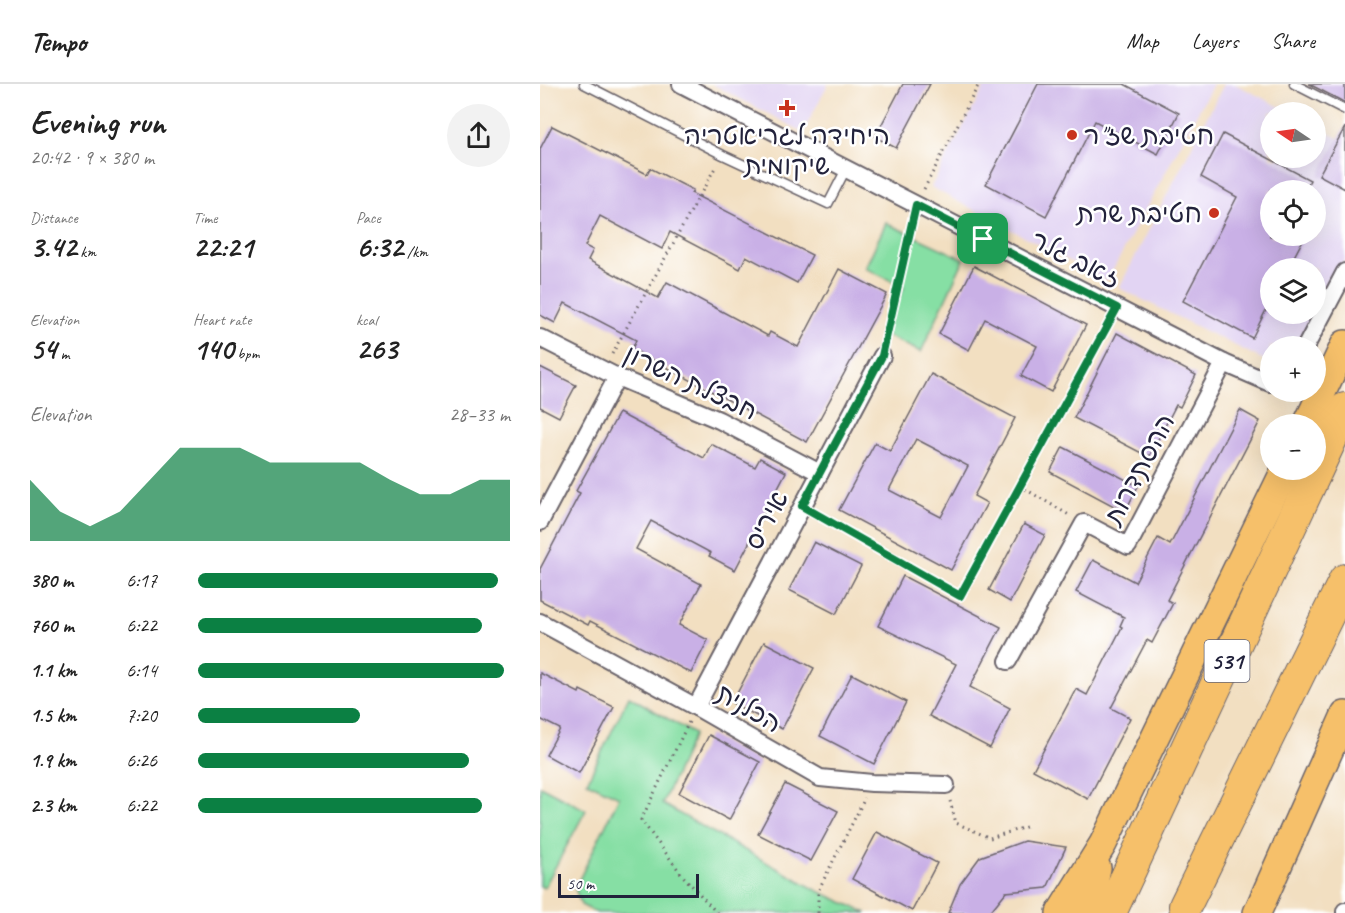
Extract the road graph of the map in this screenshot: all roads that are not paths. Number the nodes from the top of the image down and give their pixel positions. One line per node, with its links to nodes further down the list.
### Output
1 (584, 84): 5 (lane)
2 (681, 84): 5 (street, זאב גלר)
3 (1294, 84): 4 (lane)
4 (1345, 110)
5 (846, 169): 11 (street, זאב גלר)
6 (1345, 272): 7 (street)
7 (1311, 336)
8 (540, 338): 12 (street, חבצלת השרון)
9 (1345, 344): 15 (main road)
10 (882, 356): 16 (street, איריס)
11 (1224, 363): 13 (street, זאב גלר); 22 (street, ההסתדרות)
12 (610, 373): 16 (street, חבצלת השרון); 18 (street)
13 (1260, 379)
14 (1345, 409): 30 (highway, 531)
15 (1312, 414)
16 (820, 473): 23 (street, איריס)
17 (1280, 480): 26 (main road)
18 (540, 522)
19 (1345, 580): 20 (highway)
20 (1345, 612)
21 (540, 622): 23 (street, הכלנית)
22 (1008, 661)
23 (696, 706): 25 (street, הכלנית)
24 (1345, 715): 27 (main road)
25 (946, 785)
26 (1104, 844): 28 (main road); 29 (main road)
27 (1277, 866): 31 (main road); 32 (main road)
28 (1060, 913)
29 (1087, 913)
30 (1110, 913)
31 (1242, 913)
32 (1257, 913)

